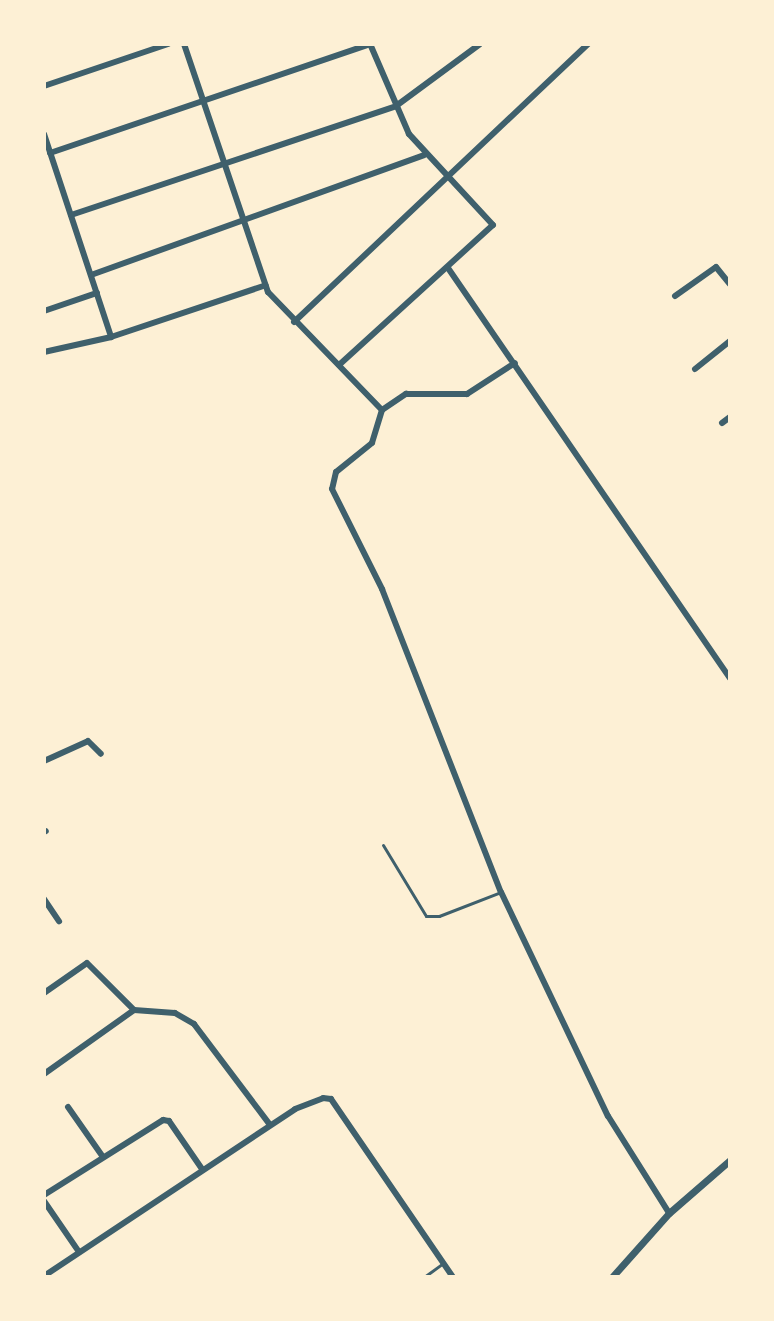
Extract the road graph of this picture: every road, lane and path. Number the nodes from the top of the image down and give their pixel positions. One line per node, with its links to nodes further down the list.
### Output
1 (168, 44): 6 (street)
2 (184, 44): 7 (street)
3 (370, 44): 7 (street); 8 (street)
4 (480, 44): 8 (street)
5 (588, 44): 13 (street)
6 (44, 86)
7 (204, 100): 10 (street); 12 (street)
8 (396, 106): 11 (street); 12 (street)
9 (44, 134): 10 (street)
10 (50, 153): 14 (street)
11 (424, 155): 13 (street); 15 (street)
12 (227, 160): 14 (street); 15 (street)
13 (450, 173): 16 (street); 23 (street)
14 (71, 215): 17 (street)
15 (244, 223): 17 (street); 19 (street)
16 (448, 268): 27 (street); 28 (street)
17 (91, 275): 20 (street)
18 (730, 284): 21 (street)
19 (266, 285): 23 (street); 24 (street)
20 (97, 293): 22 (street); 24 (street)
21 (675, 296)
22 (44, 311)
23 (294, 322): 28 (street)
24 (111, 337): 26 (street)
25 (730, 341): 29 (street)
26 (44, 352)
27 (515, 363): 30 (street); 33 (street)
28 (339, 365): 30 (street)
29 (695, 369)
30 (382, 410): 37 (street)
31 (730, 417): 32 (street)
32 (722, 423)
33 (730, 678)
34 (101, 754): 35 (street)
35 (44, 761)
36 (383, 845): 37 (lane)
37 (501, 892): 49 (street)
38 (44, 899): 39 (street)
39 (59, 921)
40 (44, 993): 41 (street)
41 (134, 1010): 42 (street); 44 (street)
42 (44, 1074)
43 (68, 1107): 45 (street)
44 (270, 1125): 47 (street); 51 (street)
45 (103, 1157): 47 (street); 48 (street)
46 (730, 1160): 49 (street)
47 (202, 1169): 50 (street)
48 (44, 1198): 50 (street)
49 (669, 1213): 55 (street)
50 (79, 1252): 52 (street)
51 (443, 1263): 53 (lane); 54 (street)
52 (44, 1276)
53 (424, 1277)
54 (453, 1277)
55 (612, 1277)

